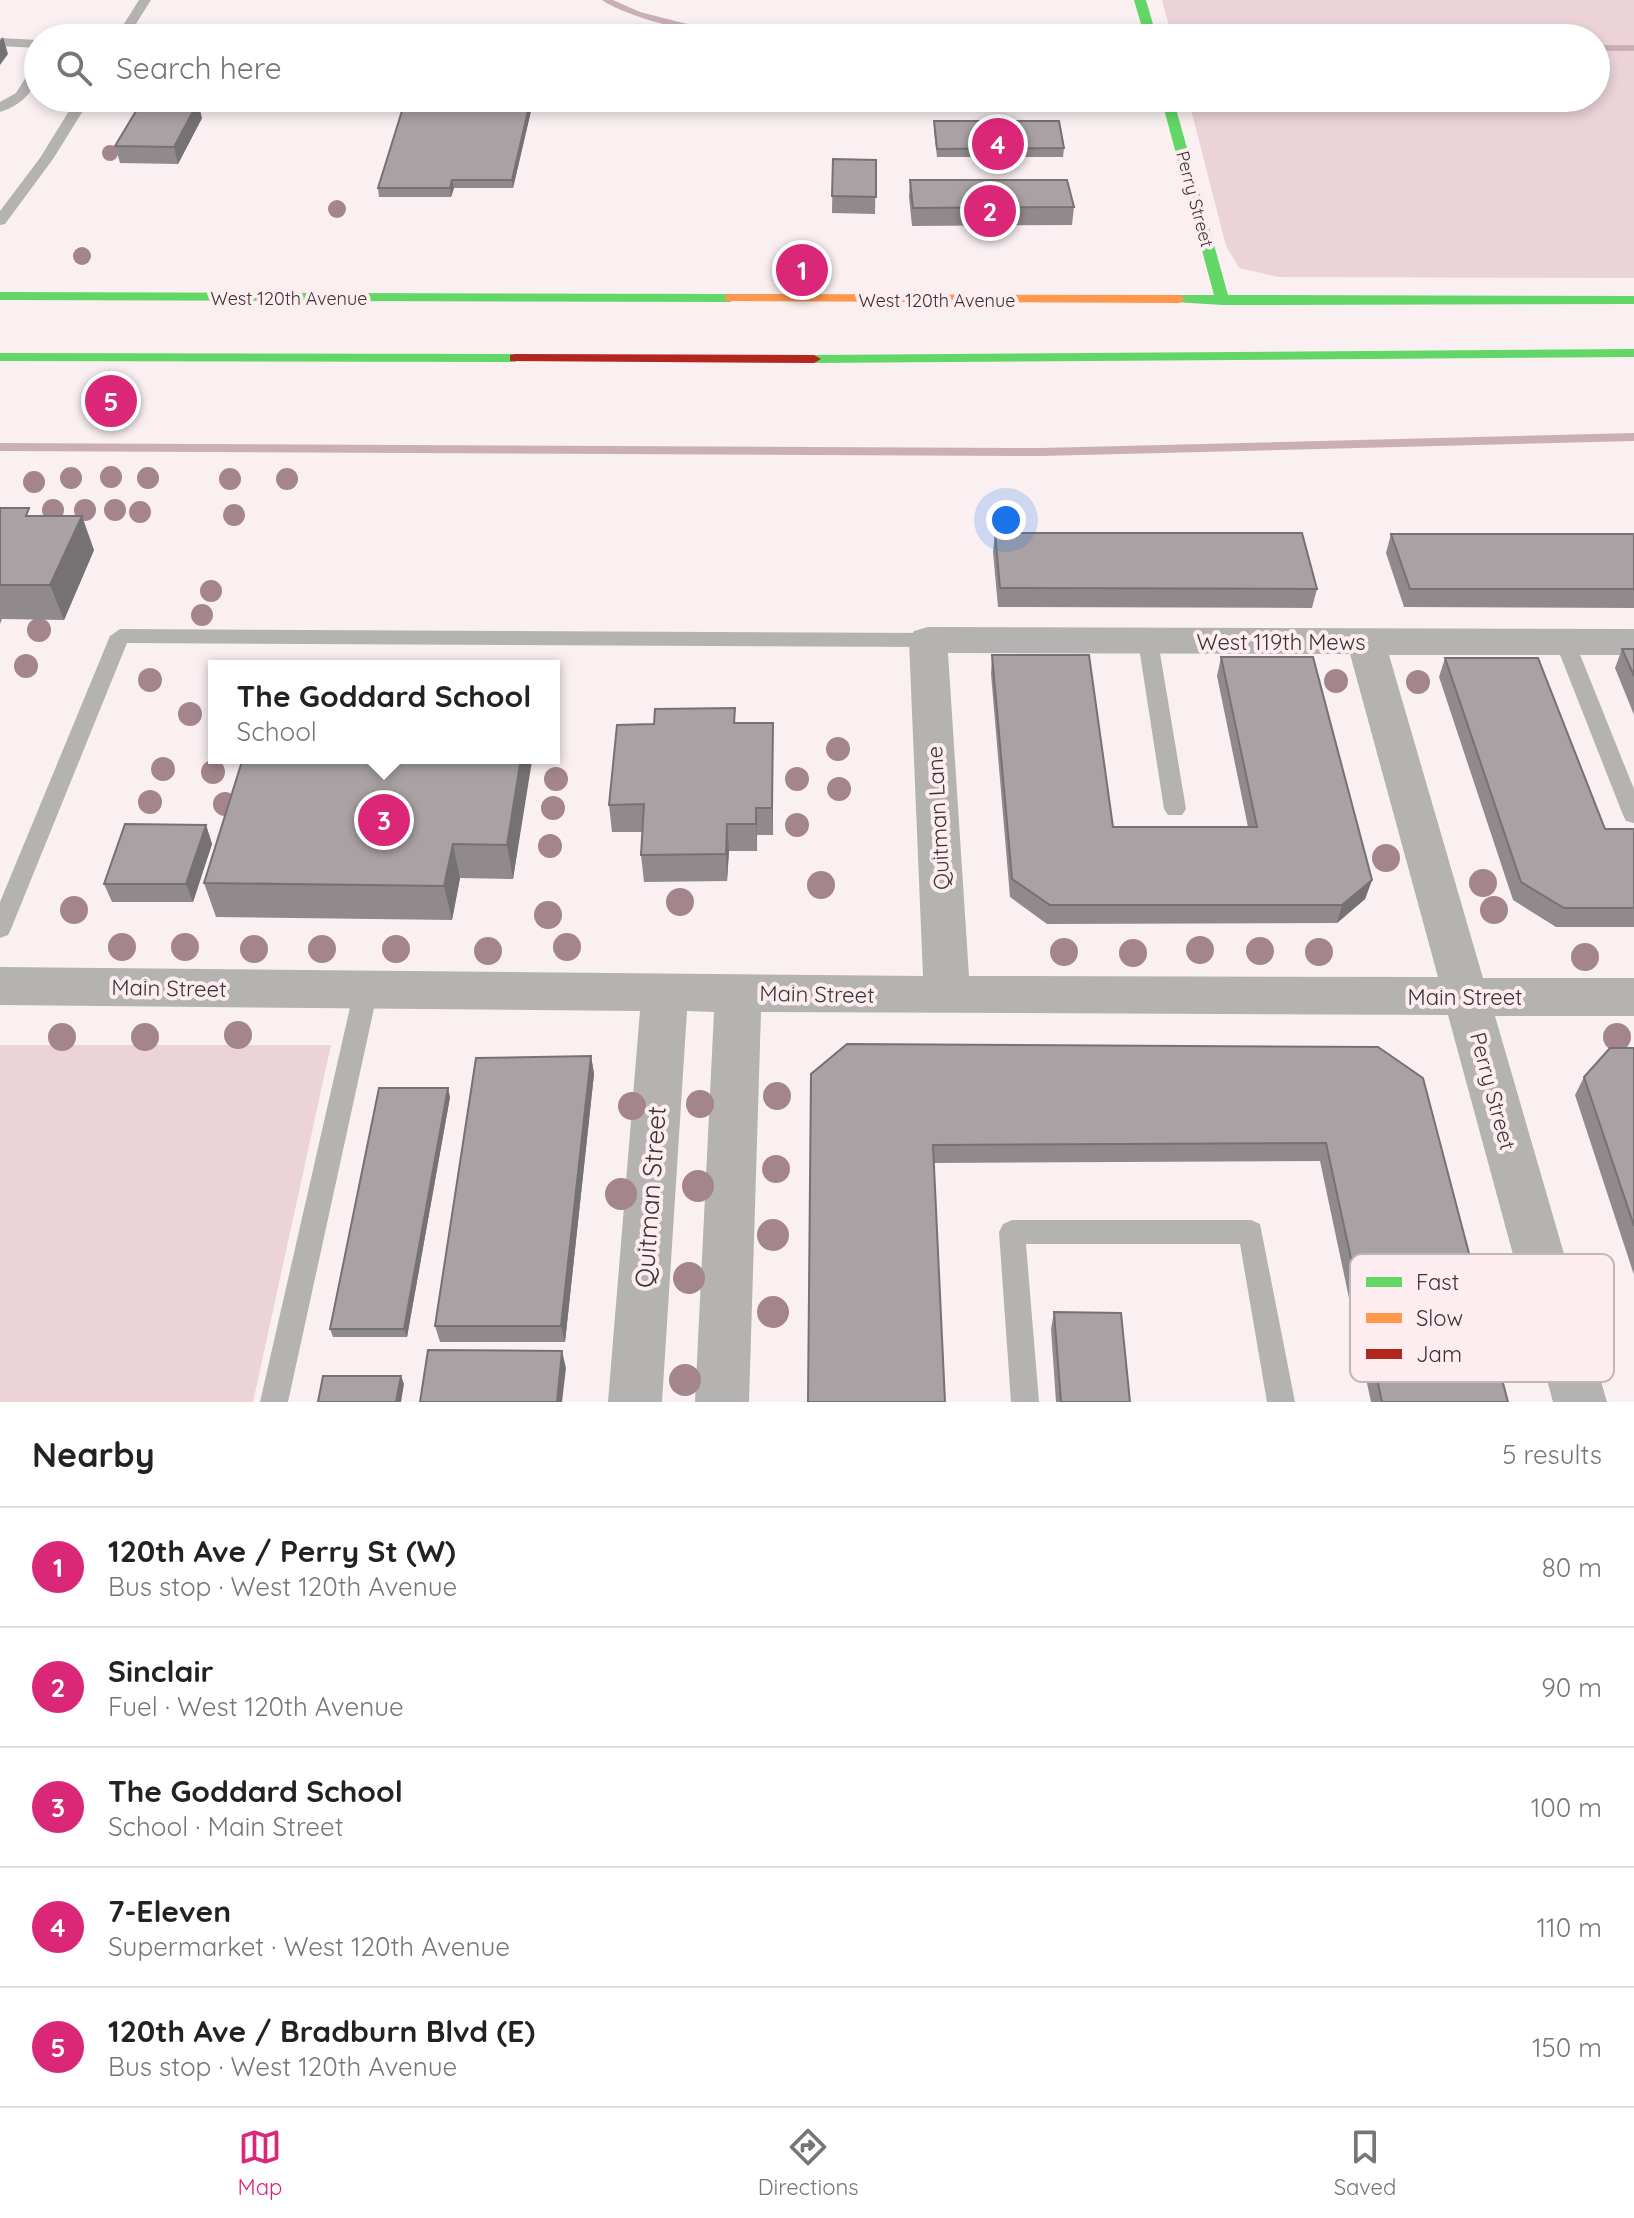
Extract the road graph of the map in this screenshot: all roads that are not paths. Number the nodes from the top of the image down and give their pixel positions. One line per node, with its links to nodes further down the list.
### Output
1 (145, 0): 3 (lane)
2 (1140, 0): 4 (main road)
3 (130, 24)
4 (1147, 24)
5 (0, 42): 6 (lane)
6 (24, 43)
7 (24, 91): 8 (lane)
8 (0, 108)
9 (75, 112): 11 (lane)
10 (1171, 112): 14 (main road, Perry Street)
11 (0, 221)
12 (0, 296): 14 (main road, West 120th Avenue)
13 (1634, 300): 14 (main road, West 120th Avenue)
14 (1223, 301): 15 (main road)
15 (1213, 323)
16 (1109, 338): 19 (main road)
17 (1634, 353): 19 (main road)
18 (0, 357): 19 (main road)
19 (883, 358)
20 (928, 640): 21 (street, West 119th Mews); 27 (lane); 32 (street, Quitman Lane)
21 (1148, 641): 22 (street, West 119th Mews); 25 (lane)
22 (1366, 642): 23 (street, West 119th Mews); 33 (street, Perry Street)
23 (1565, 642): 24 (street, West 119th Mews); 26 (lane)
24 (1634, 642)
25 (1175, 809)
26 (1634, 815)
27 (0, 929)
28 (0, 986): 29 (street, Main Street)
29 (366, 990): 30 (street, Main Street); 37 (lane)
30 (665, 992): 31 (street, Main Street); 38 (street, Quitman Street)
31 (738, 993): 32 (street, Main Street); 39 (street)
32 (947, 995): 33 (street, Main Street)
33 (1468, 997): 34 (street, Main Street); 35 (street, Perry Street)
34 (1634, 997)
35 (1539, 1254)
36 (1574, 1382): 42 (street, Perry Street)
37 (274, 1402)
38 (635, 1402)
39 (722, 1402)
40 (1025, 1402): 41 (lane)
41 (1281, 1402)
42 (1580, 1402)

